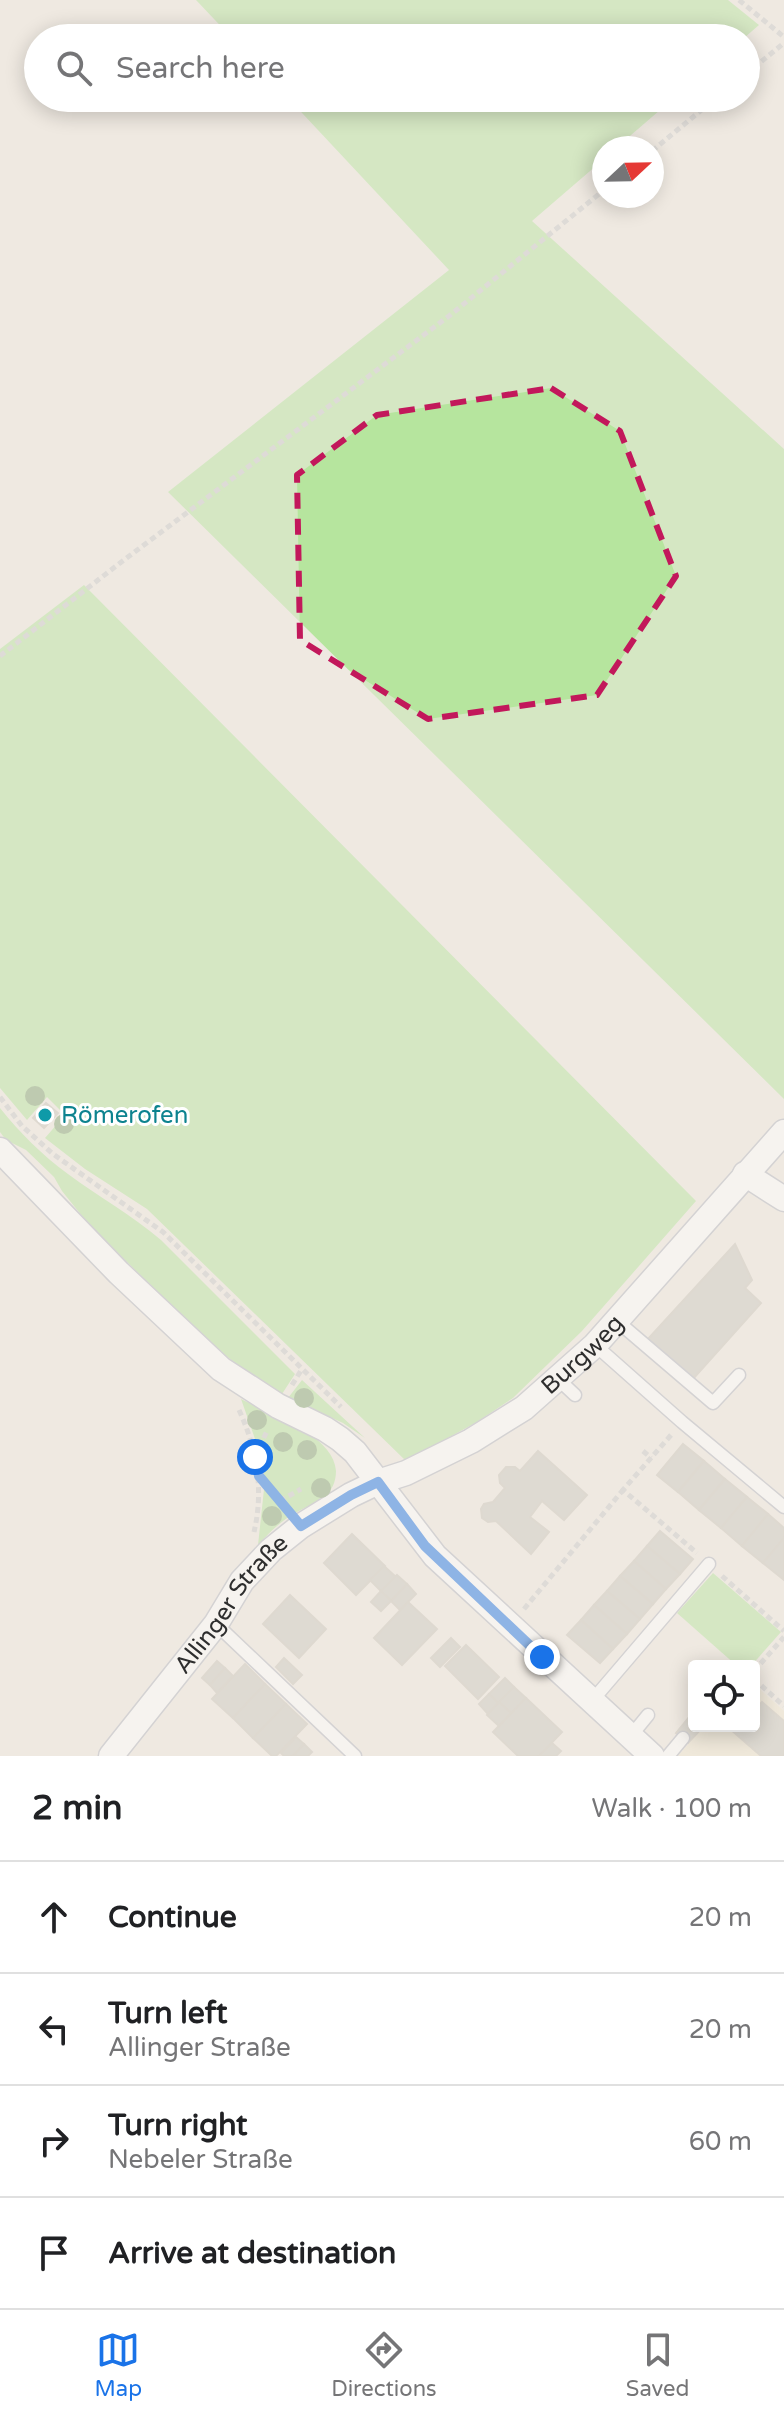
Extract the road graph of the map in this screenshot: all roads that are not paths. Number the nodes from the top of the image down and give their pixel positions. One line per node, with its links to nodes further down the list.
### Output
1 (784, 1132): 3 (street, Burgweg)
2 (0, 1150): 8 (street)
3 (745, 1174): 4 (street); 5 (street, Burgweg)
4 (784, 1199)
5 (617, 1321): 6 (street, Burgweg); 7 (lane)
6 (595, 1345): 8 (street, Burgweg); 9 (lane)
7 (739, 1375)
8 (378, 1482): 11 (street, Allinger Straße); 12 (street)
9 (784, 1507)
10 (709, 1564): 12 (lane)
11 (216, 1624): 16 (street, Allinger Straße); 17 (lane)
12 (591, 1702): 14 (street)
13 (648, 1715): 14 (lane)
14 (630, 1737): 18 (street)
15 (683, 1738): 19 (lane)
16 (111, 1756)
17 (355, 1756)
18 (652, 1756)
19 (668, 1756)

